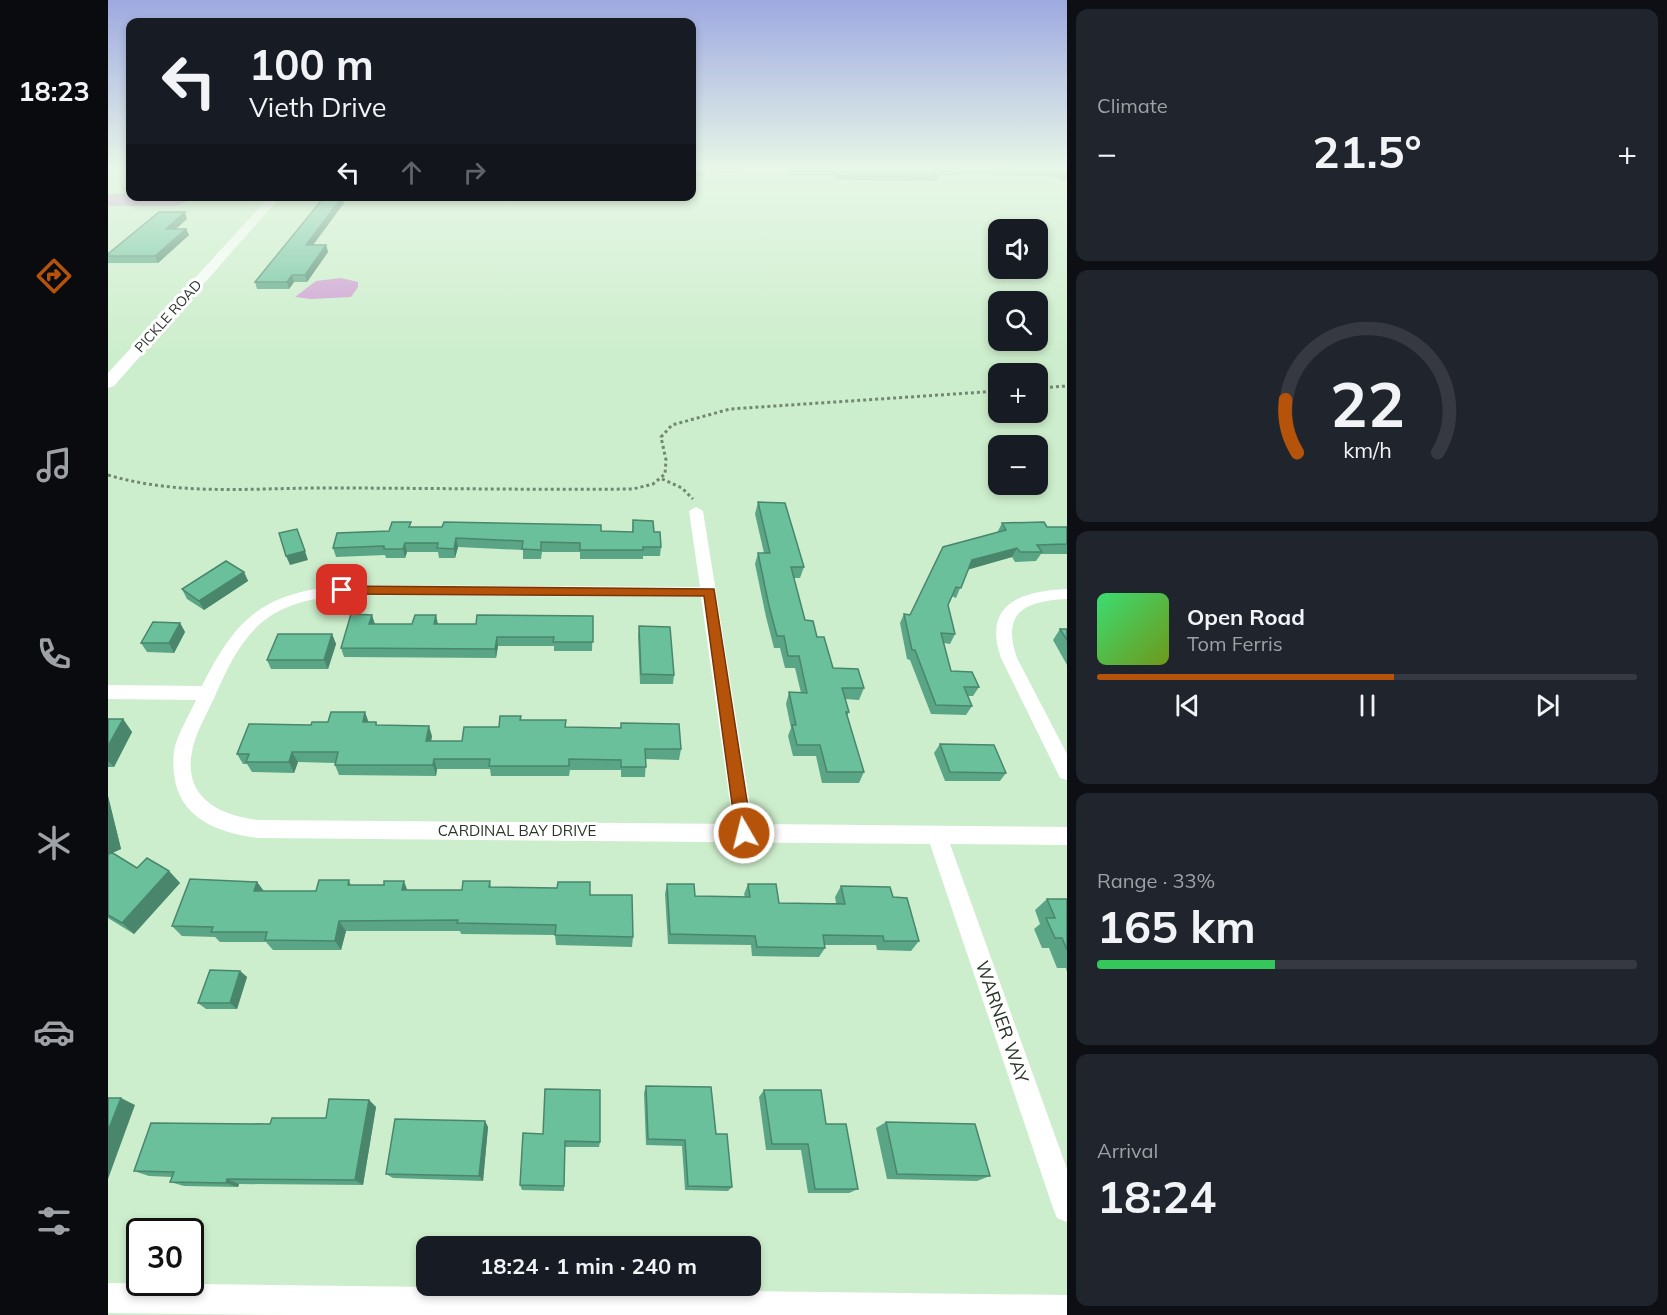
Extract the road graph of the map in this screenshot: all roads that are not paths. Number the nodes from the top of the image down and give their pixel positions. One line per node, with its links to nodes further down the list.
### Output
1 (246, 229): 2 (street, PICKLE ROAD)
2 (108, 383)
3 (696, 511): 4 (street)
4 (709, 592): 7 (street, CARDINAL BAY DRIVE); 9 (street)
5 (1067, 594): 8 (street)
6 (108, 692): 7 (street)
7 (208, 693): 9 (street, CARDINAL BAY DRIVE)
8 (1067, 772)
9 (744, 833): 10 (street, CARDINAL BAY DRIVE)
10 (937, 835): 11 (street, CARDINAL BAY DRIVE); 12 (street, WARNER WAY)
11 (1067, 836)
12 (1067, 1208)
13 (108, 1298): 14 (street)
14 (1067, 1310)

